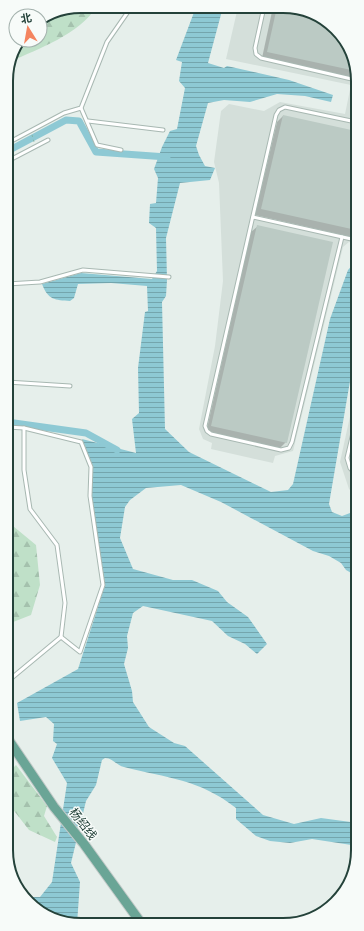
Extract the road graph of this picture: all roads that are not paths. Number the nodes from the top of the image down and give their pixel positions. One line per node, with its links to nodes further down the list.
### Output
1 (127, 13): 4 (lane)
2 (263, 13): 3 (lane)
3 (351, 79)
4 (81, 108): 5 (lane); 8 (lane)
5 (88, 121): 7 (lane); 10 (lane)
6 (351, 121): 12 (lane)
7 (163, 130)
8 (13, 140)
9 (48, 140): 11 (lane)
10 (121, 150)
11 (13, 158)
12 (253, 217): 13 (lane); 13 (lane)
13 (342, 237): 14 (lane)
14 (351, 239)
15 (169, 277): 16 (lane)
16 (13, 284)
17 (13, 382): 18 (lane)
18 (70, 386)
19 (13, 427): 20 (lane)
20 (24, 428): 23 (lane); 23 (lane)
21 (351, 441): 22 (lane)
22 (351, 469)
23 (61, 637): 24 (lane)
24 (13, 677)
25 (13, 749): 26 (main road, 杨绍线)
26 (137, 918)

